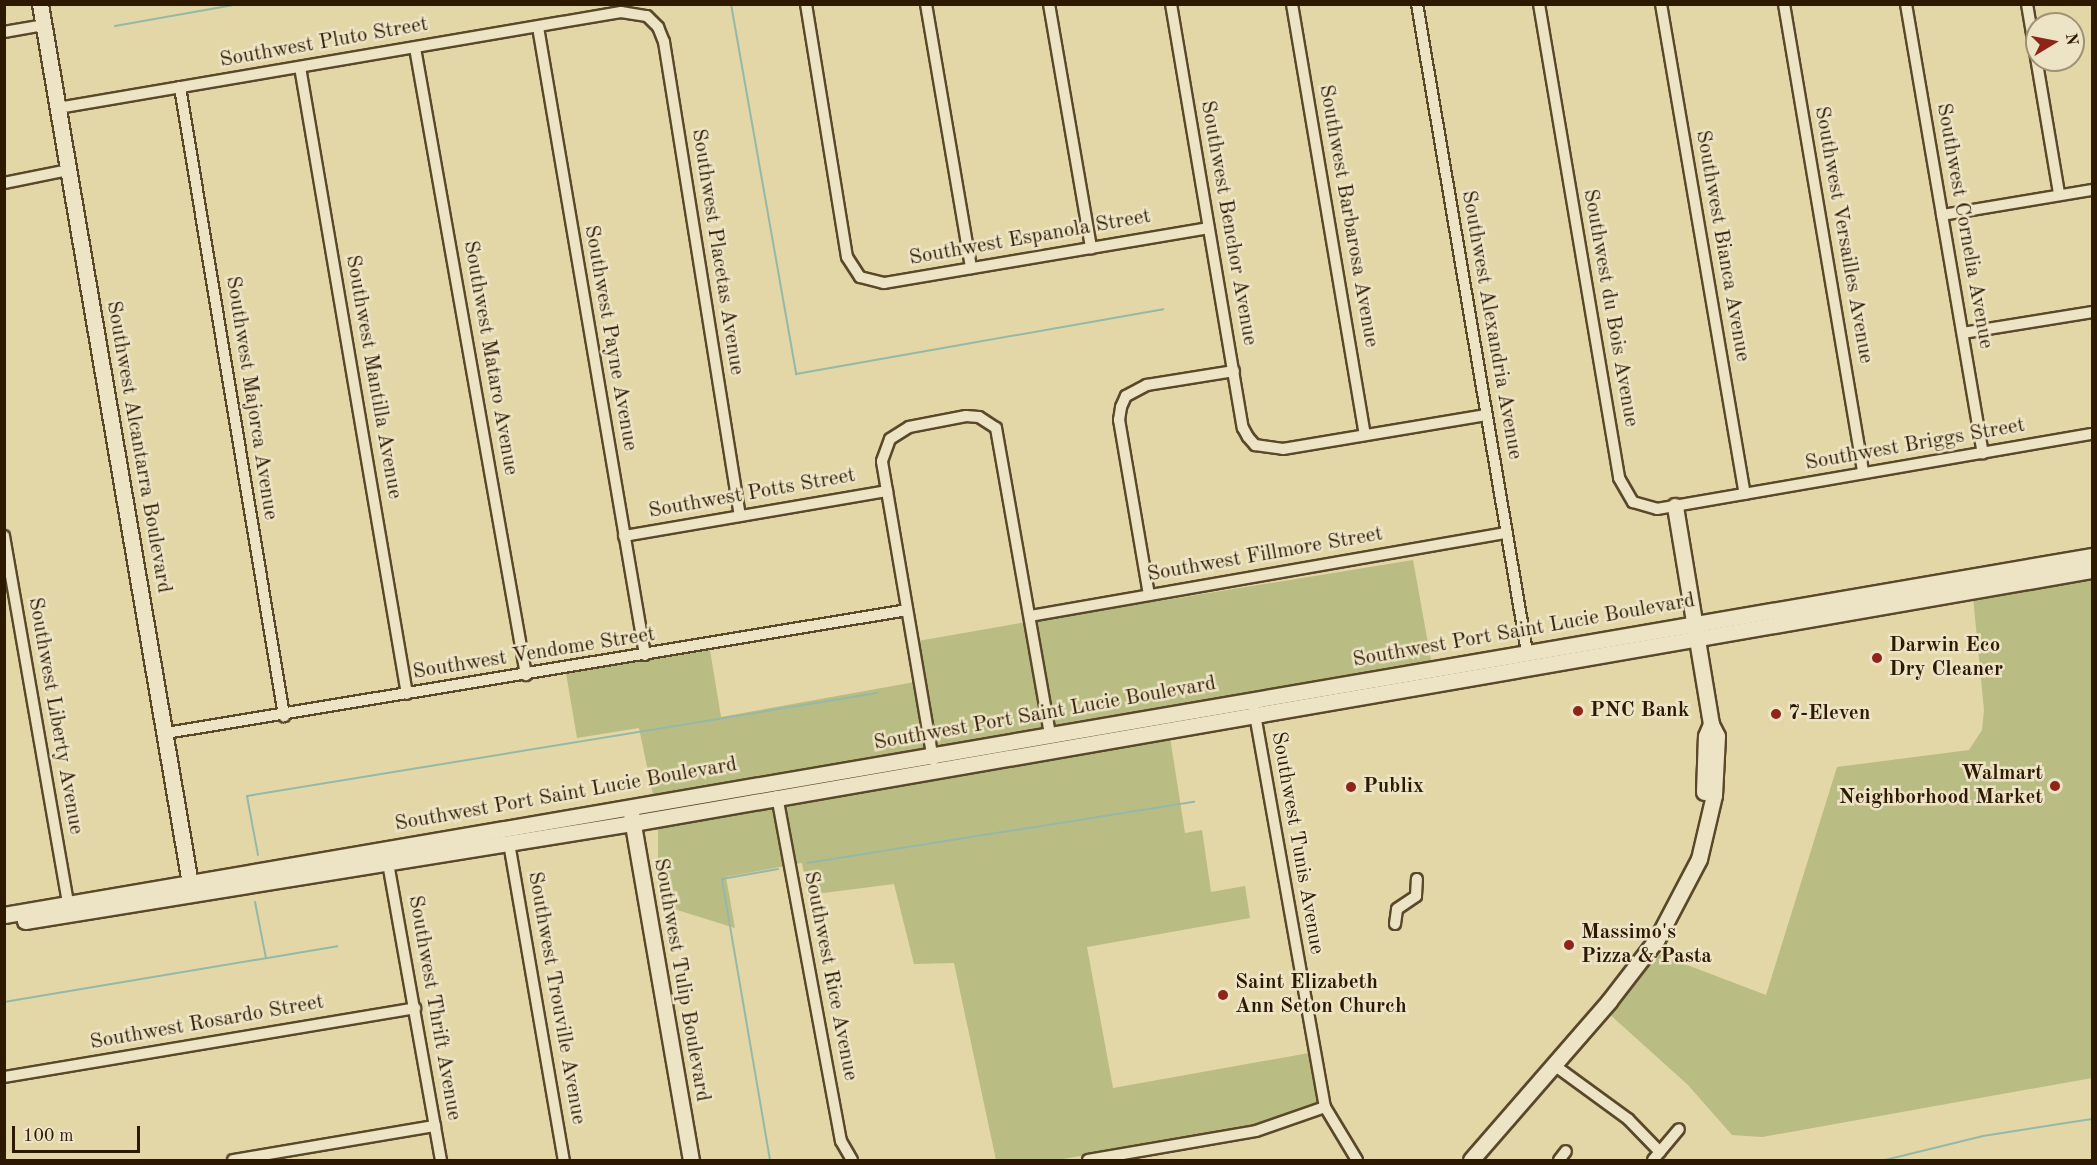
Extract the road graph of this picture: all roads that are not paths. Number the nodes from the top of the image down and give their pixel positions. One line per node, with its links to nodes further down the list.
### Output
1 (40, 4): 14 (main road, Southwest Alcantarra Boulevard)
2 (806, 4): 28 (street, Southwest Espanola Street)
3 (926, 4): 28 (street)
4 (1050, 4): 27 (street)
5 (1171, 4): 26 (street, Southwest Benchor Avenue)
6 (1292, 4): 34 (street, Southwest Barbarosa Avenue)
7 (1417, 4): 32 (street, Southwest Alexandria Avenue)
8 (1539, 4): 39 (street, Southwest du Bois Avenue)
9 (1661, 4): 38 (street, Southwest Bianca Avenue)
10 (1784, 4): 36 (street, Southwest Versailles Avenue)
11 (1906, 4): 25 (street, Southwest Cornelia Avenue)
12 (2027, 4): 24 (street)
13 (632, 12): 15 (street, Southwest Pluto Street); 40 (street, Southwest Placetas Avenue)
14 (43, 25): 16 (street); 20 (main road, Southwest Alcantarra Boulevard)
15 (538, 27): 17 (street, Southwest Pluto Street); 43 (street, Southwest Payne Avenue)
16 (4, 32)
17 (415, 48): 18 (street, Southwest Pluto Street); 55 (street, Southwest Mataro Avenue)
18 (300, 67): 19 (street, Southwest Pluto Street); 56 (street, Southwest Mantilla Avenue)
19 (180, 87): 20 (street, Southwest Pluto Street); 58 (street, Southwest Majorca Avenue)
20 (58, 108): 21 (main road, Southwest Alcantarra Boulevard)
21 (68, 170): 22 (street); 59 (main road, Southwest Alcantarra Boulevard)
22 (4, 183)
23 (2092, 190): 24 (street)
24 (2059, 194): 25 (street)
25 (1942, 215): 30 (street, Southwest Cornelia Avenue)
26 (1208, 228): 27 (street, Southwest Espanola Street); 31 (street, Southwest Benchor Avenue)
27 (1091, 248): 28 (street, Southwest Espanola Street)
28 (971, 268)
29 (2092, 312): 30 (street)
30 (1963, 333): 35 (street, Southwest Cornelia Avenue)
31 (1234, 371): 34 (street, Southwest Benchor Avenue); 47 (street)
32 (1486, 415): 34 (street); 41 (street, Southwest Alexandria Avenue)
33 (2092, 434): 35 (street, Southwest Briggs Street)
34 (1365, 435)
35 (1983, 453): 36 (street, Southwest Briggs Street)
36 (1863, 472): 38 (street, Southwest Briggs Street)
37 (887, 491): 40 (street, Southwest Potts Street); 49 (street); 50 (street)
38 (1745, 494): 39 (street, Southwest du Bois Avenue)
39 (1675, 506): 51 (main road)
40 (740, 516): 43 (street, Southwest Potts Street)
41 (1507, 533): 47 (street, Southwest Fillmore Street); 52 (street, Southwest Alexandria Avenue)
42 (4, 536): 69 (street, Southwest Liberty Avenue)
43 (624, 536): 53 (street, Southwest Payne Avenue)
44 (2092, 556): 46 (main road, Southwest Port Saint Lucie Boulevard)
45 (2092, 570): 48 (main road, Southwest Port Saint Lucie Boulevard)
46 (1970, 578): 48 (main road); 51 (main road, Southwest Port Saint Lucie Boulevard)
47 (1149, 596): 50 (street, Southwest Fillmore Street)
48 (1944, 597): 51 (main road, Southwest Port Saint Lucie Boulevard)
49 (907, 610): 53 (street, Southwest Vendome Street); 61 (street)
50 (1030, 616): 60 (street)
51 (1697, 630): 52 (main road, Southwest Port Saint Lucie Boulevard); 54 (main road, Southwest Port Saint Lucie Boulevard); 74 (main road)
52 (1527, 652): 54 (main road); 57 (main road, Southwest Port Saint Lucie Boulevard)
53 (645, 655): 55 (street, Southwest Vendome Street)
54 (1500, 673): 57 (main road, Southwest Port Saint Lucie Boulevard)
55 (526, 675): 56 (street, Southwest Vendome Street)
56 (407, 694): 58 (street, Southwest Vendome Street)
57 (1254, 708): 60 (main road, Southwest Port Saint Lucie Boulevard); 61 (main road, Southwest Port Saint Lucie Boulevard); 76 (street, Southwest Tunis Avenue)
58 (284, 716): 59 (street, Southwest Vendome Street)
59 (166, 733): 68 (main road, Southwest Alcantarra Boulevard)
60 (1050, 734): 61 (main road, Southwest Port Saint Lucie Boulevard)
61 (934, 762): 62 (main road, Southwest Port Saint Lucie Boulevard); 63 (main road, Southwest Port Saint Lucie Boulevard)
62 (777, 796): 64 (main road, Southwest Port Saint Lucie Boulevard); 84 (street, Southwest Rice Avenue)
63 (630, 807): 64 (main road, Southwest Tulip Boulevard); 68 (main road, Southwest Port Saint Lucie Boulevard)
64 (633, 823): 65 (main road, Southwest Port Saint Lucie Boulevard); 83 (main road, Southwest Tulip Boulevard)
65 (509, 843): 66 (main road, Southwest Port Saint Lucie Boulevard); 82 (street, Southwest Trouville Avenue)
66 (388, 863): 68 (main road, Southwest Port Saint Lucie Boulevard); 73 (street, Southwest Thrift Avenue)
67 (1418, 879): 72 (street)
68 (191, 889): 69 (main road, Southwest Port Saint Lucie Boulevard); 71 (main road, Southwest Port Saint Lucie Boulevard)
69 (68, 902): 70 (main road, Southwest Port Saint Lucie Boulevard)
70 (4, 915)
71 (4, 924)
72 (1395, 924)
73 (415, 1008): 75 (street, Southwest Rosardo Street); 77 (street, Southwest Thrift Avenue)
74 (1554, 1065): 79 (street); 87 (main road)
75 (4, 1077)
76 (1325, 1107): 85 (street); 86 (street, Southwest Tunis Avenue)
77 (435, 1126): 80 (street); 81 (street, Southwest Thrift Avenue)
78 (1679, 1130): 79 (street)
79 (1657, 1156)
80 (233, 1161)
81 (441, 1161)
82 (564, 1161)
83 (691, 1161)
84 (852, 1161)
85 (1088, 1161)
86 (1357, 1161)
87 (1471, 1161)

